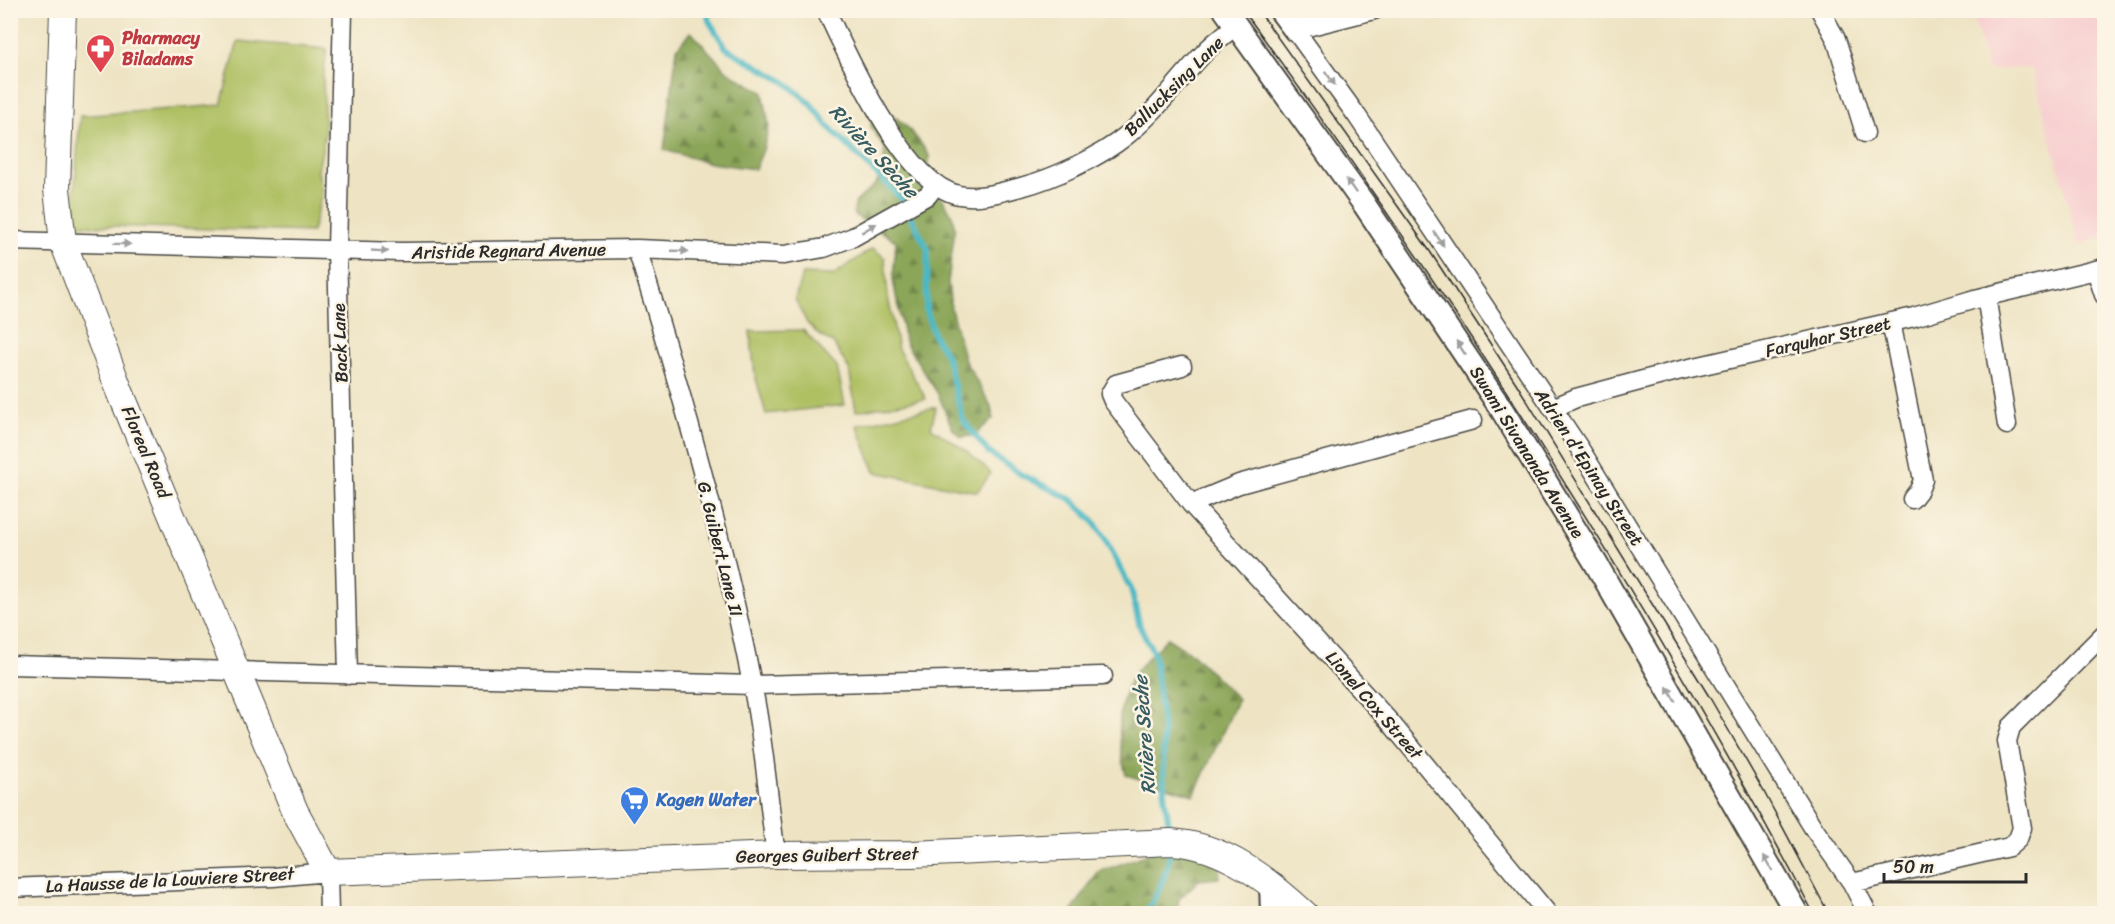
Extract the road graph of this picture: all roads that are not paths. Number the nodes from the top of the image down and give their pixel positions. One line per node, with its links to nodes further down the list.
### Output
1 (63, 10): 12 (main road, Floreal Road)
2 (343, 10): 13 (street, Back Lane)
3 (826, 10): 10 (street, Ballucksing Lane)
4 (1280, 10): 8 (street)
5 (1374, 10): 8 (street)
6 (1820, 10): 9 (street)
7 (1231, 18): 10 (street, Ballucksing Lane); 40 (street, Swami Sivananda Avenue, one-way to 7)
8 (1296, 30): 20 (street, Adrien d'Epinay Street, one-way to 20)
9 (1865, 133)
10 (932, 190): 14 (street, Aristide Regnard Avenue, one-way to 10)
11 (10, 241): 12 (street, Aristide Regnard Avenue)
12 (63, 242): 13 (street, Aristide Regnard Avenue, one-way to 13); 27 (main road, Floreal Road)
13 (337, 249): 14 (street, Aristide Regnard Avenue, one-way to 14); 28 (street, Back Lane)
14 (637, 249): 30 (street, G. Guibert Lane II)
15 (2100, 269): 16 (street); 17 (street, Farquhar Street)
16 (2104, 295)
17 (1986, 296): 18 (street, Farquhar Street); 22 (street)
18 (1891, 322): 20 (street, Farquhar Street); 23 (street)
19 (1182, 366): 24 (street, Lionel Cox Street)
20 (1552, 408): 34 (street, Adrien d'Epinay Street)
21 (1473, 420): 24 (street)
22 (2007, 425)
23 (1912, 499)
24 (1191, 504): 39 (street, Lionel Cox Street)
25 (2104, 634): 34 (street)
26 (10, 665): 27 (street)
27 (238, 671): 28 (street); 32 (main road, Floreal Road)
28 (348, 675): 30 (street)
29 (1103, 676): 30 (street)
30 (753, 686): 31 (street, G. Guibert Lane II)
31 (776, 855): 32 (main road, Georges Guibert Street); 33 (main road, Georges Guibert Street)
32 (328, 872): 35 (street, La Hausse de la Louviere Street); 36 (street)
33 (1271, 883): 37 (street); 38 (main road, Georges Guibert Street)
34 (1852, 883): 41 (street, Adrien d'Epinay Street)
35 (10, 888)
36 (329, 914)
37 (1272, 914)
38 (1305, 914)
39 (1548, 914)
40 (1797, 914)
41 (1868, 914)

